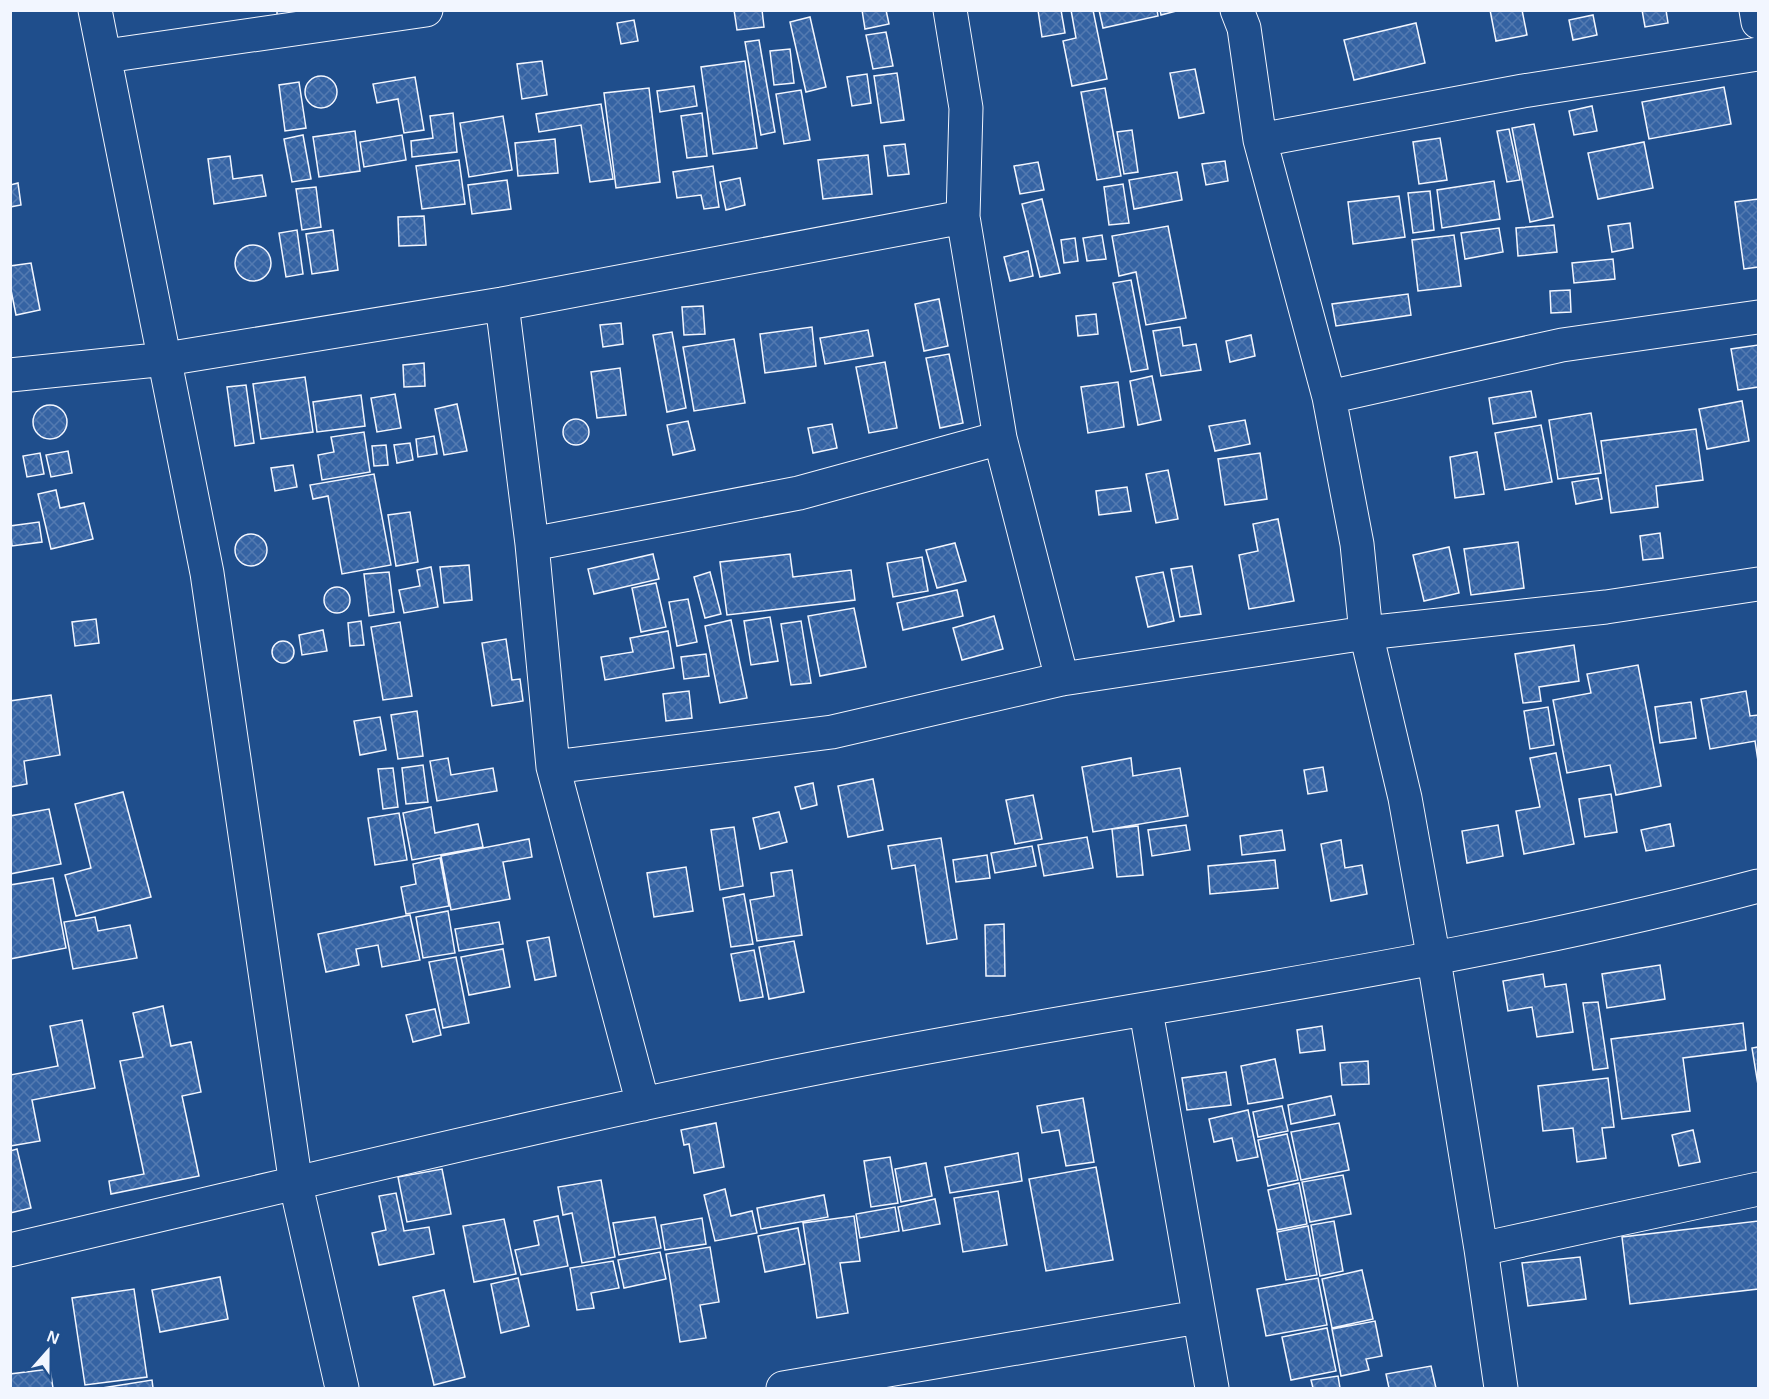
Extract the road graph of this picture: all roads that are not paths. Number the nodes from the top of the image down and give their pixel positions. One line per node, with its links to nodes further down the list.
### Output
1 (95, 10): 8 (street)
2 (426, 10): 8 (street)
3 (950, 10): 10 (street)
4 (1237, 10): 9 (street)
5 (1756, 10): 6 (street)
6 (1758, 22)
7 (1758, 54): 9 (street)
8 (105, 56): 13 (street)
9 (1260, 140): 15 (street)
10 (963, 217): 11 (street); 16 (street)
11 (502, 304): 13 (street); 17 (street)
12 (1758, 317): 15 (street)
13 (166, 359): 14 (street); 26 (street)
14 (10, 375)
15 (1329, 397): 19 (street)
16 (1000, 438): 17 (street); 20 (street)
17 (532, 544): 21 (street)
18 (1758, 584): 19 (street)
19 (1366, 633): 20 (street); 23 (street)
20 (1062, 679): 21 (street)
21 (553, 767): 25 (street)
22 (1758, 886): 23 (street)
23 (1434, 960): 24 (street); 28 (street)
24 (1146, 1011): 25 (street); 30 (street)
25 (643, 1104): 26 (street)
26 (296, 1185): 29 (street); 31 (street)
27 (1758, 1190): 28 (street)
28 (1482, 1249): 34 (street)
29 (10, 1250)
30 (1198, 1317): 32 (street); 33 (street)
31 (342, 1389)
32 (783, 1389)
33 (1212, 1389)
34 (1500, 1389)

